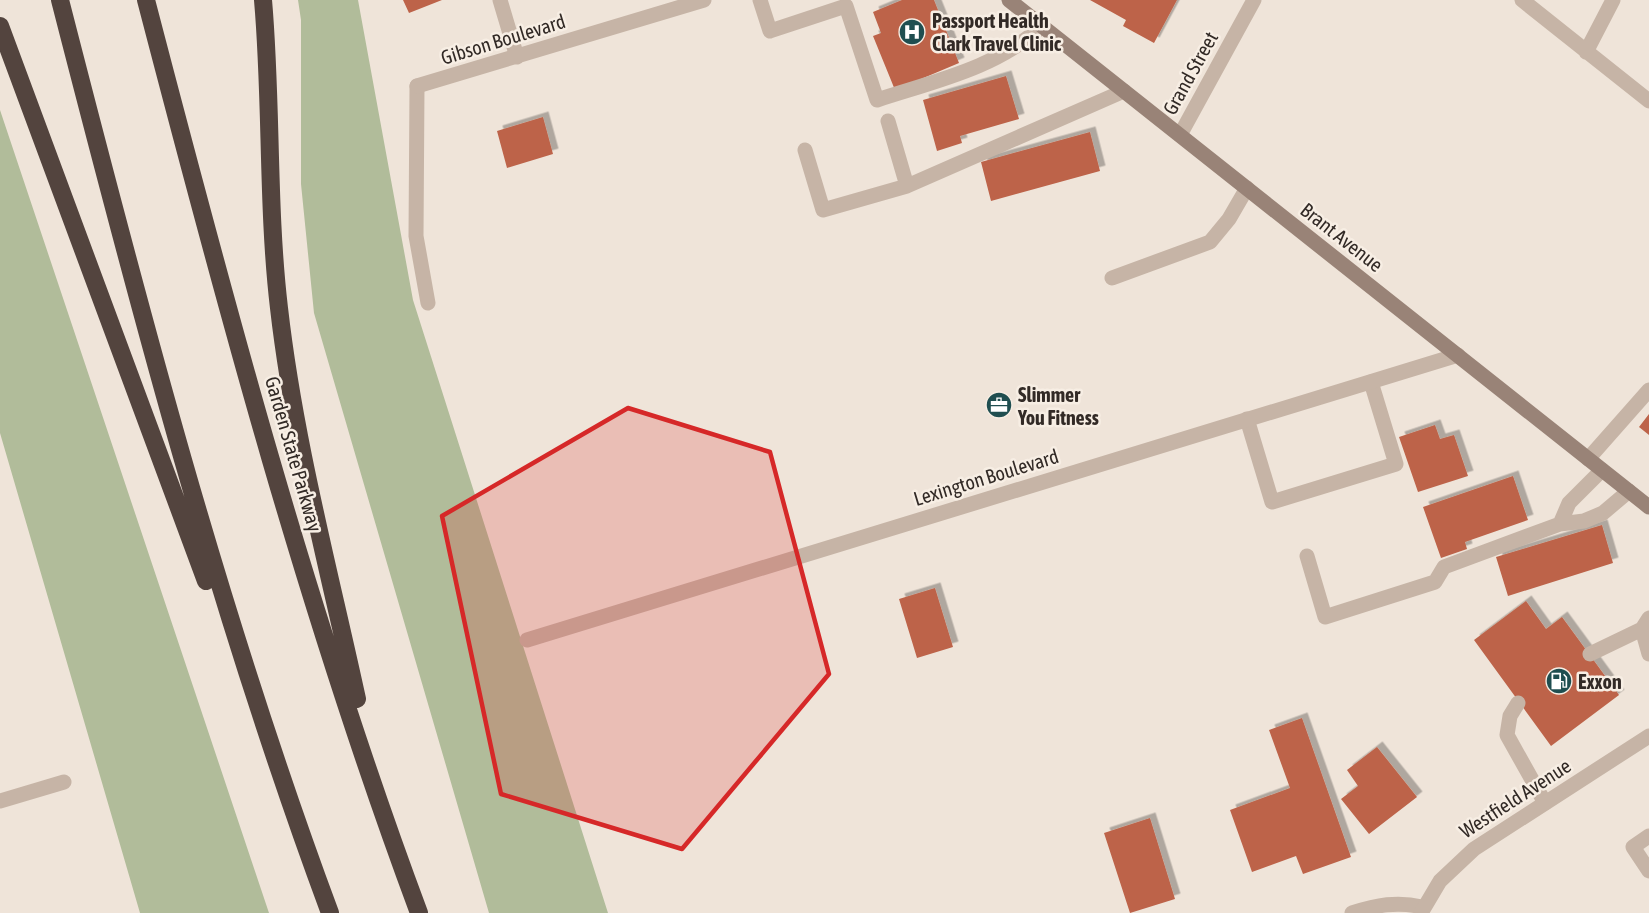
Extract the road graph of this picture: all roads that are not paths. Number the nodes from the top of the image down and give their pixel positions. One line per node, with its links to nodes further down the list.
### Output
1 (60, 0): 45 (highway)
2 (146, 0): 43 (highway, Garden State Parkway)
3 (263, 0): 43 (highway)
4 (500, 0): 14 (street)
5 (704, 0): 14 (street, Gibson Boulevard)
6 (760, 0): 12 (street)
7 (1010, 0): 12 (main road, Brant Avenue)
8 (1254, 0): 18 (street, Grand Street)
9 (1522, 0): 13 (street)
10 (1613, 0): 13 (street)
11 (0, 26): 45 (highway)
12 (1042, 26): 15 (main road, Brant Avenue)
13 (1586, 52): 16 (street)
14 (517, 57): 23 (street, Gibson Boulevard)
15 (1124, 91): 18 (main road, Brant Avenue); 20 (street)
16 (1649, 101)
17 (888, 121): 20 (street)
18 (1180, 135): 21 (main road, Brant Avenue)
19 (805, 150): 20 (street)
20 (908, 186)
21 (1246, 188): 22 (street); 24 (main road, Brant Avenue)
22 (1112, 278)
23 (428, 303)
24 (1458, 355): 25 (street, Lexington Boulevard); 28 (main road, Brant Avenue)
25 (1371, 382): 27 (street, Lexington Boulevard); 27 (street)
26 (1649, 390): 28 (street)
27 (1247, 419): 35 (street, Lexington Boulevard)
28 (1588, 459): 29 (main road, Brant Avenue)
29 (1602, 470): 30 (main road, Brant Avenue); 32 (street)
30 (1629, 491): 31 (main road, Brant Avenue); 32 (street)
31 (1649, 507)
32 (1560, 524): 33 (street)
33 (1307, 556)
34 (1646, 623): 36 (street); 37 (street)
35 (527, 640)
36 (1590, 654)
37 (1649, 654)
38 (1518, 703): 42 (street)
39 (1649, 736): 42 (street, Westfield Avenue)
40 (64, 782): 41 (street)
41 (0, 801)
42 (1545, 803): 47 (street, Westfield Avenue)
43 (381, 804): 49 (highway, Garden State Parkway)
44 (1649, 836): 46 (street)
45 (304, 845): 48 (highway)
46 (1649, 871)
47 (1421, 910): 50 (street)
48 (330, 913)
49 (420, 913)
50 (1352, 913)

